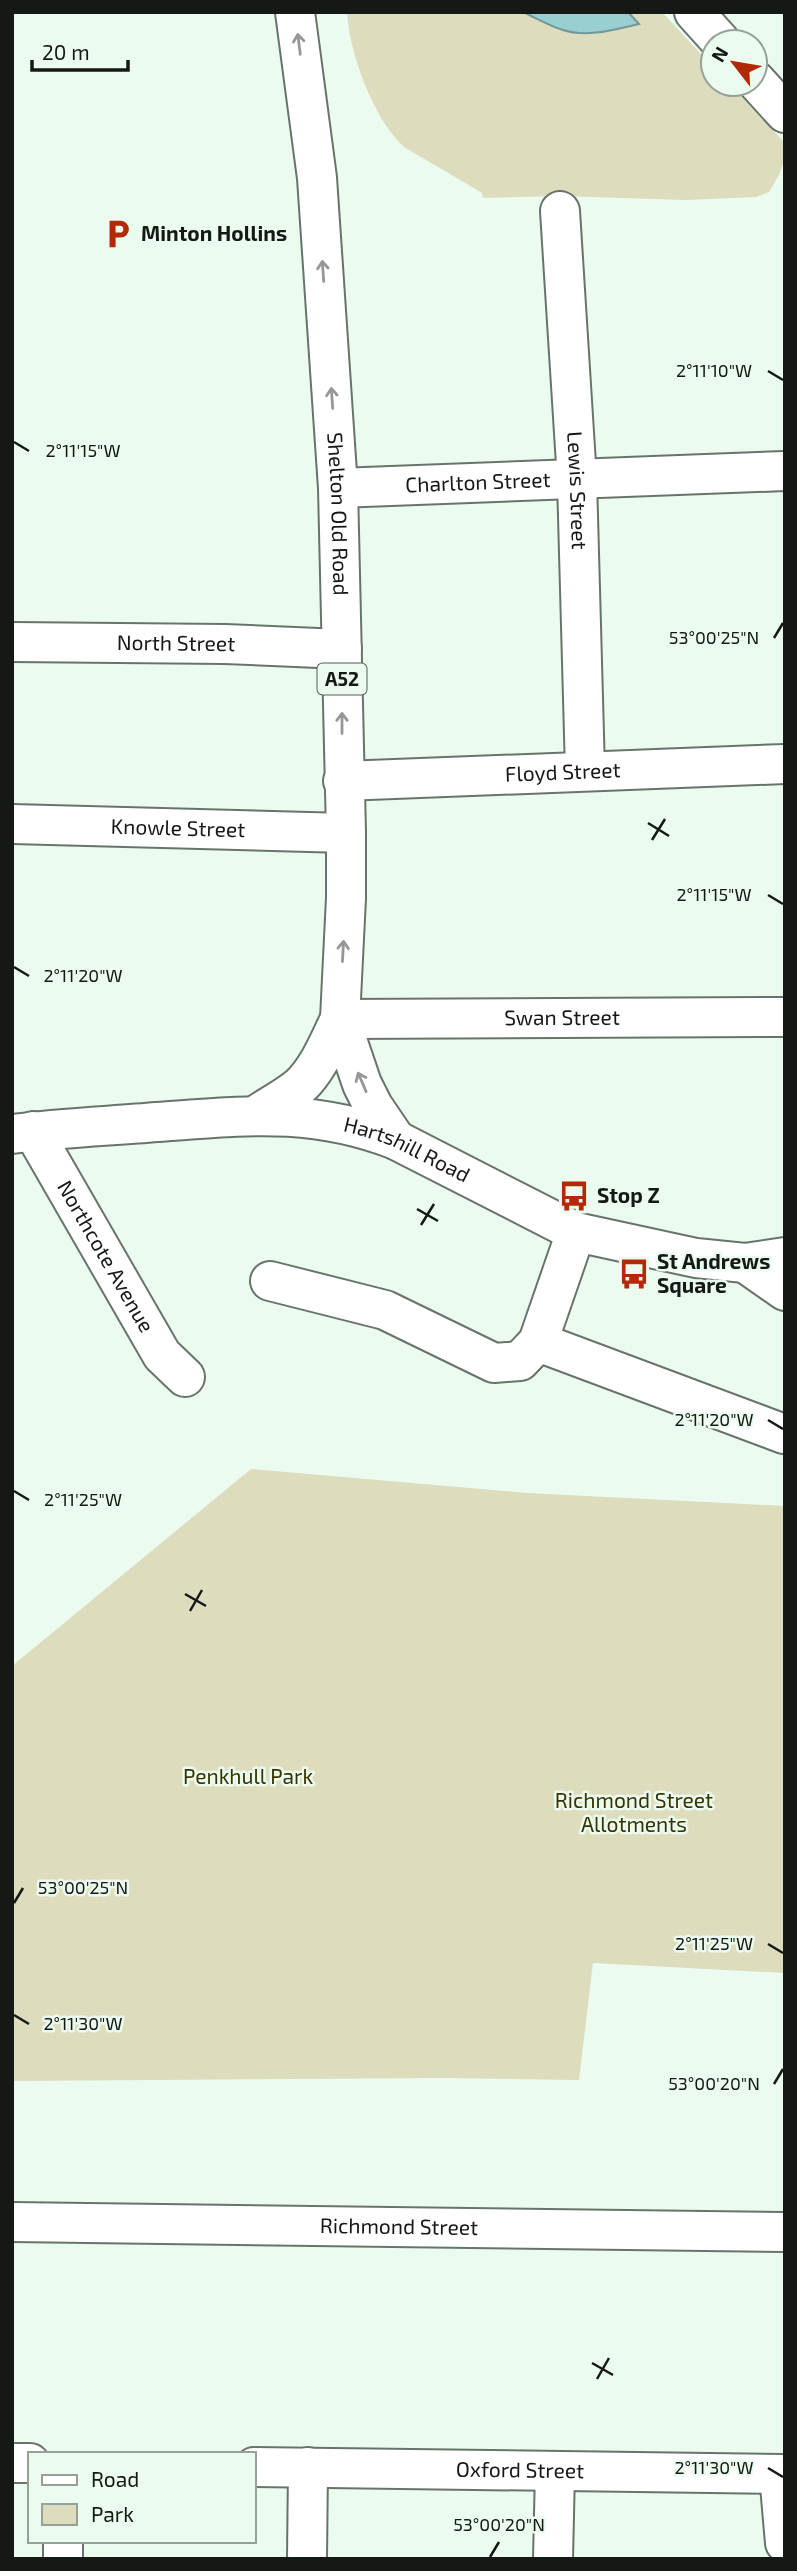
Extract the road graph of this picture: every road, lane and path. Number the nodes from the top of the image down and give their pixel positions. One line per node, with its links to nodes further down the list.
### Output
1 (295, 12): 9 (street, Shelton Old Road / A52, one-way to 1)
2 (694, 12): 3 (street)
3 (708, 28)
4 (769, 95): 5 (street)
5 (785, 113)
6 (560, 211): 8 (street, Lewis Street)
7 (785, 471): 8 (street, Charlton Street)
8 (577, 480): 9 (street, Charlton Street); 13 (street, Lewis Street)
9 (338, 488): 11 (street, Shelton Old Road / A52)
10 (12, 642): 11 (street, North Street)
11 (342, 649): 14 (street, Shelton Old Road / A52, one-way to 11)
12 (785, 764): 13 (street, Floyd Street)
13 (585, 771): 14 (street, Floyd Street)
14 (343, 781): 16 (street, Shelton Old Road / A52)
15 (12, 824): 16 (street, Knowle Street)
16 (346, 833): 18 (street, Shelton Old Road / A52, one-way to 16)
17 (785, 1017): 18 (street, Swan Street)
18 (340, 1019): 19 (street, Shelton Old Road / A52); 21 (street, Shelton Old Road / A52, one-way to 18)
19 (258, 1114): 20 (street, Hartshill Road / A52); 21 (street, Hartshill Road / A52)
20 (23, 1133): 28 (street, Northcote Avenue)
21 (396, 1140): 22 (street, Hartshill Road / A52)
22 (576, 1232): 24 (street, Hartshill Road / A52); 27 (street)
23 (785, 1257): 24 (street, Hartshill Road / A52)
24 (745, 1263): 26 (street)
25 (270, 1281): 27 (street)
26 (785, 1291)
27 (538, 1342): 29 (street)
28 (185, 1377)
29 (784, 1434)
30 (12, 2222): 31 (street, Richmond Street)
31 (785, 2232)
32 (256, 2466): 33 (street, Oxford Street)
33 (308, 2468): 34 (street, Oxford Street); 37 (street)
34 (555, 2471): 35 (street, Oxford Street); 38 (street)
35 (782, 2474): 36 (street)
36 (785, 2543)
37 (307, 2559)
38 (553, 2559)

